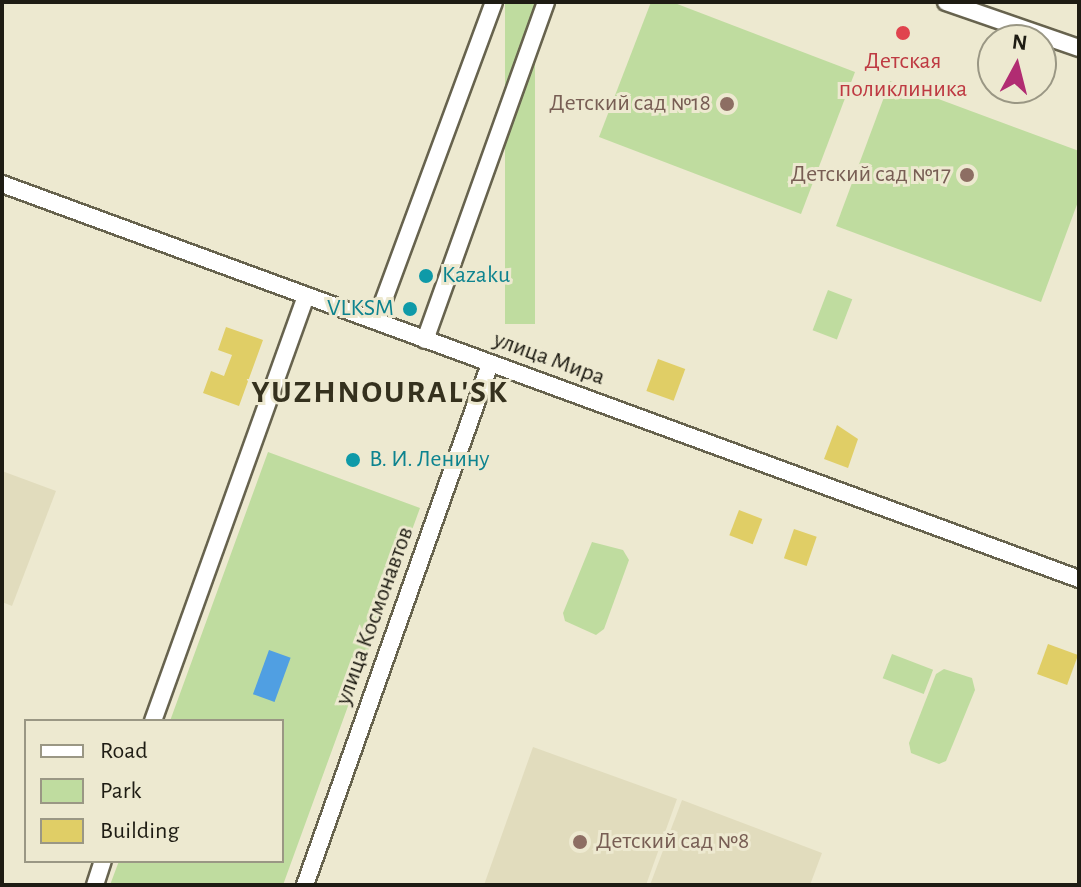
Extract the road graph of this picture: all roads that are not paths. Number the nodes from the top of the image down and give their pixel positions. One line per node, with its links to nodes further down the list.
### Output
1 (494, 2): 7 (street)
2 (546, 2): 8 (street)
3 (946, 2): 4 (street)
4 (1079, 48)
5 (2, 184): 6 (street, улица Мира)
6 (306, 296): 7 (street, улица Мира); 11 (street)
7 (376, 321): 8 (street, улица Мира)
8 (425, 340): 9 (street, улица Мира)
9 (490, 364): 10 (street, улица Мира); 14 (street, улица Космонавтов)
10 (1079, 579)
11 (154, 719)
12 (102, 863): 13 (street)
13 (95, 885)
14 (305, 885)

